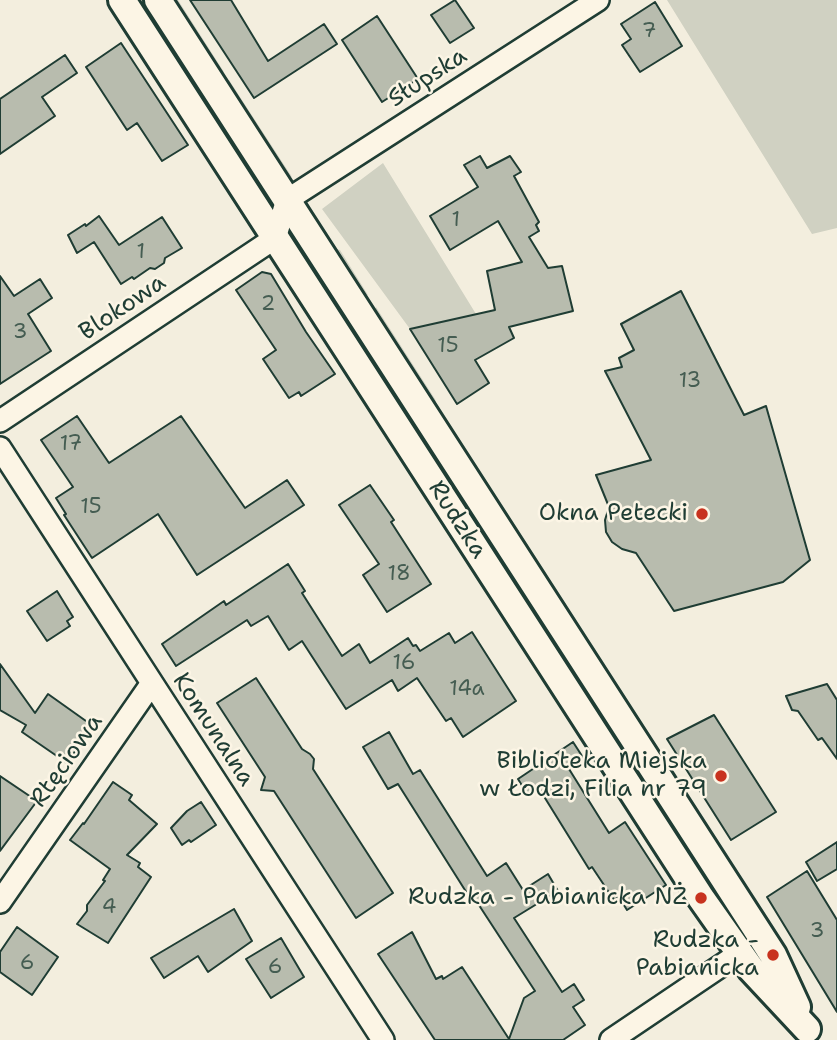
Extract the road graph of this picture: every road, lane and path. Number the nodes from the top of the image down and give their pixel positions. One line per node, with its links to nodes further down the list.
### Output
1 (122, 0): 5 (street, Rudzka)
2 (158, 0): 4 (street, Rudzka)
3 (598, 0): 4 (street, Słupska)
4 (287, 200): 5 (street); 11 (street, Rudzka)
5 (275, 238): 6 (street, Blokowa); 10 (street, Rudzka)
6 (0, 421)
7 (0, 448): 8 (street, Komunalna)
8 (152, 683): 9 (street, Rtęciowa); 12 (street, Komunalna)
9 (0, 902)
10 (740, 953): 11 (street, Rudzka); 13 (street)
11 (810, 1034)
12 (383, 1040)
13 (611, 1040)

